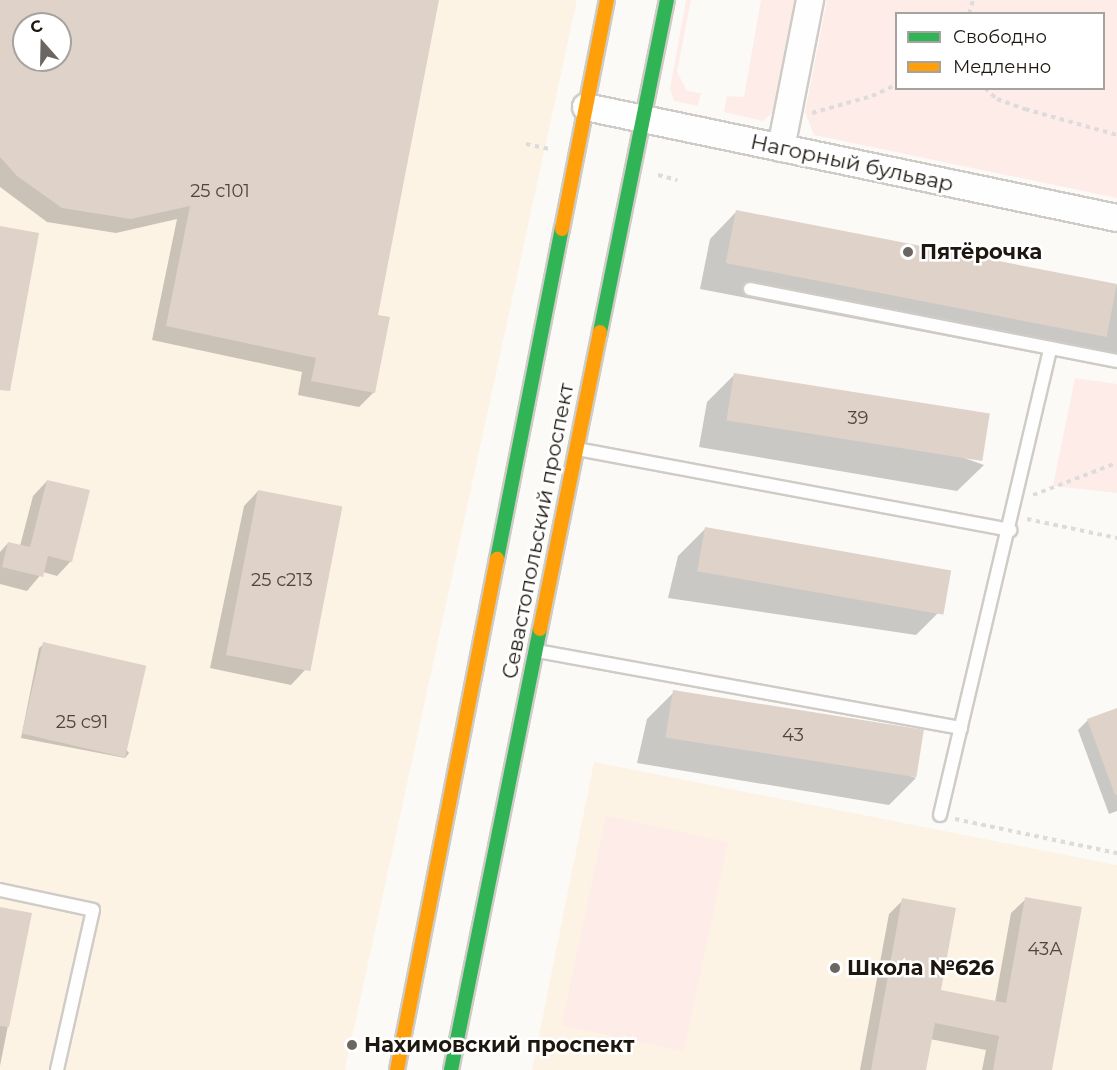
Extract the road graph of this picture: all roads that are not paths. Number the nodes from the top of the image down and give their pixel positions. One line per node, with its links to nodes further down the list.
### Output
1 (607, 0): 4 (main road, Севастопольский проспект)
2 (667, 0): 5 (main road, Севастопольский проспект)
3 (810, 0): 6 (street)
4 (586, 106): 5 (street, Нагорный бульвар); 18 (main road, Севастопольский проспект)
5 (643, 118): 6 (street, Нагорный бульвар); 11 (main road, Севастопольский проспект)
6 (781, 148): 7 (street, Нагорный бульвар)
7 (1117, 218)
8 (750, 289): 9 (lane)
9 (1050, 348): 10 (lane); 12 (lane)
10 (1117, 361)
11 (576, 448): 12 (lane); 13 (main road, Севастопольский проспект)
12 (1010, 530): 14 (lane)
13 (535, 651): 14 (lane); 19 (main road, Севастопольский проспект)
14 (961, 728): 15 (lane)
15 (940, 815)
16 (0, 890): 17 (lane)
17 (57, 1070)
18 (397, 1070)
19 (451, 1070)

